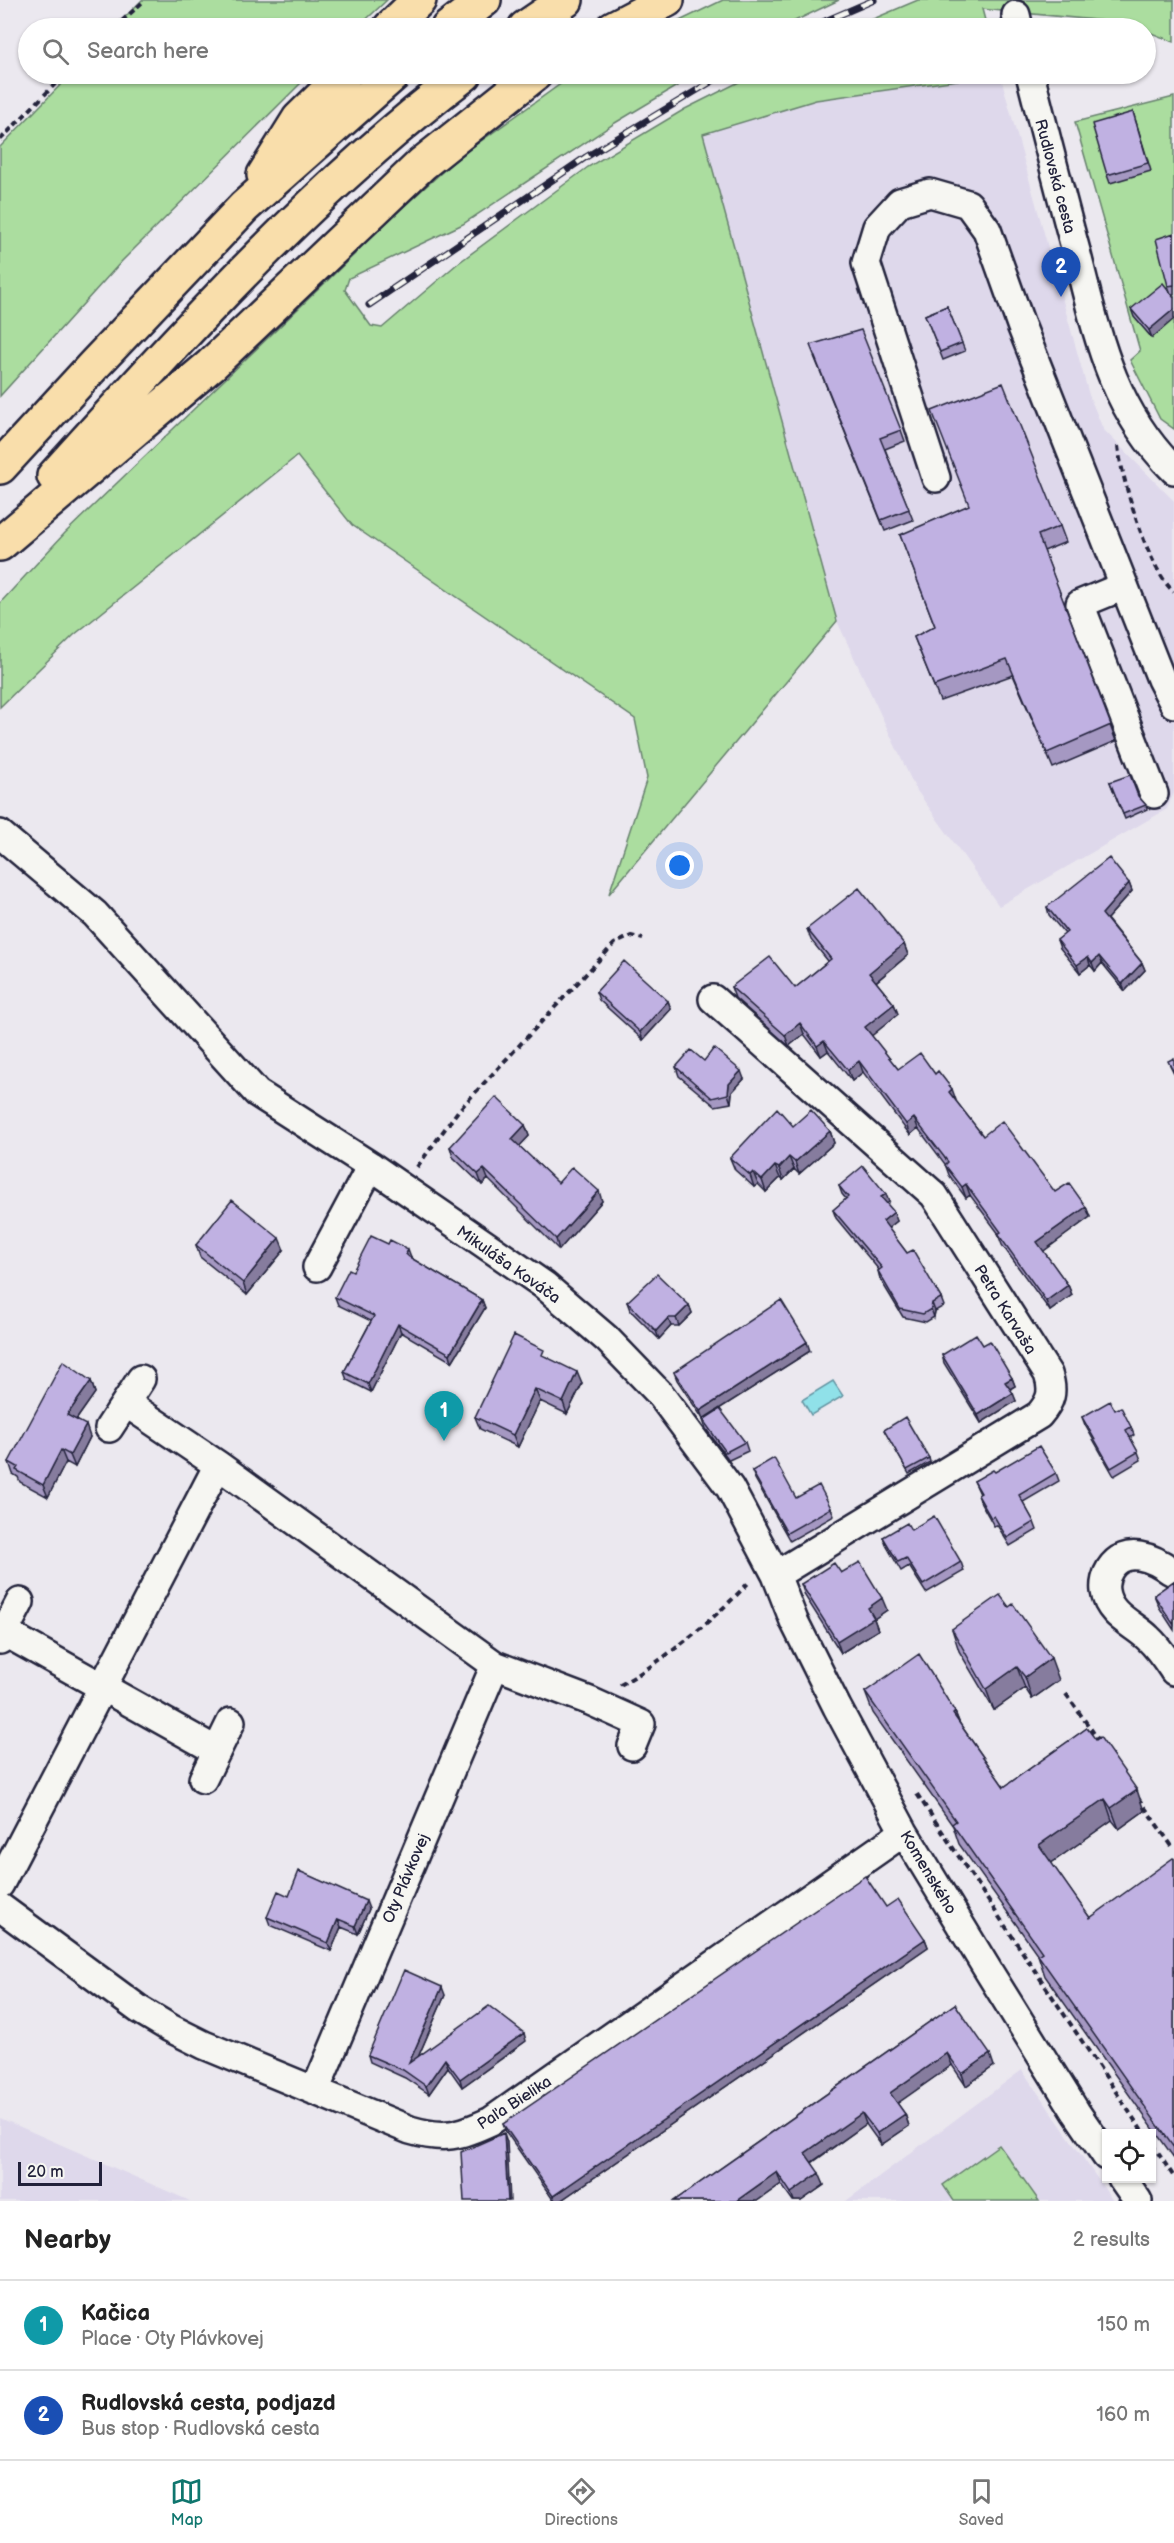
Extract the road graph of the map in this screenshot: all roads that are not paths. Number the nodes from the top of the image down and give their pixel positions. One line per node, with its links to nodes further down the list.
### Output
1 (418, 0): 5 (highway)
2 (484, 0): 6 (highway)
3 (566, 0): 7 (highway)
4 (667, 0): 8 (highway)
5 (400, 18)
6 (461, 18)
7 (540, 18)
8 (632, 18)
9 (335, 84): 14 (highway)
10 (383, 84): 14 (highway)
11 (451, 84): 18 (highway)
12 (522, 84): 19 (highway)
13 (1032, 84): 16 (street, Rudlovská cesta)
14 (244, 207): 15 (highway)
15 (0, 468)
16 (1174, 470)
17 (936, 478): 20 (street)
18 (0, 535)
19 (0, 544)
20 (1124, 586): 21 (street); 22 (street)
21 (1174, 704)
22 (1154, 794)
23 (0, 834): 25 (street, Mikuláša Kováča)
24 (713, 999): 31 (street, Petra Karvaša)
25 (371, 1166): 26 (street); 31 (street, Mikuláša Kováča)
26 (317, 1267)
27 (141, 1379): 28 (street)
28 (126, 1402): 29 (street); 30 (street)
29 (108, 1428)
30 (218, 1465): 35 (street); 37 (street)
31 (772, 1568): 42 (street, Komenského)
32 (1171, 1571): 36 (street)
33 (20, 1602): 34 (street)
34 (2, 1636): 37 (street)
35 (495, 1665): 39 (street); 45 (street, Oty Plávkovej)
36 (1174, 1671)
37 (103, 1687): 40 (street); 43 (street)
38 (231, 1722): 40 (street)
39 (632, 1746)
40 (217, 1751): 41 (street)
41 (202, 1779)
42 (904, 1832): 45 (street, Paľa Bielika); 46 (street, Komenského)
43 (0, 1884)
44 (0, 1907): 45 (street, Paľa Bielika)
45 (315, 2091)
46 (1102, 2149)
47 (1125, 2183): 48 (street)
48 (1138, 2201)

